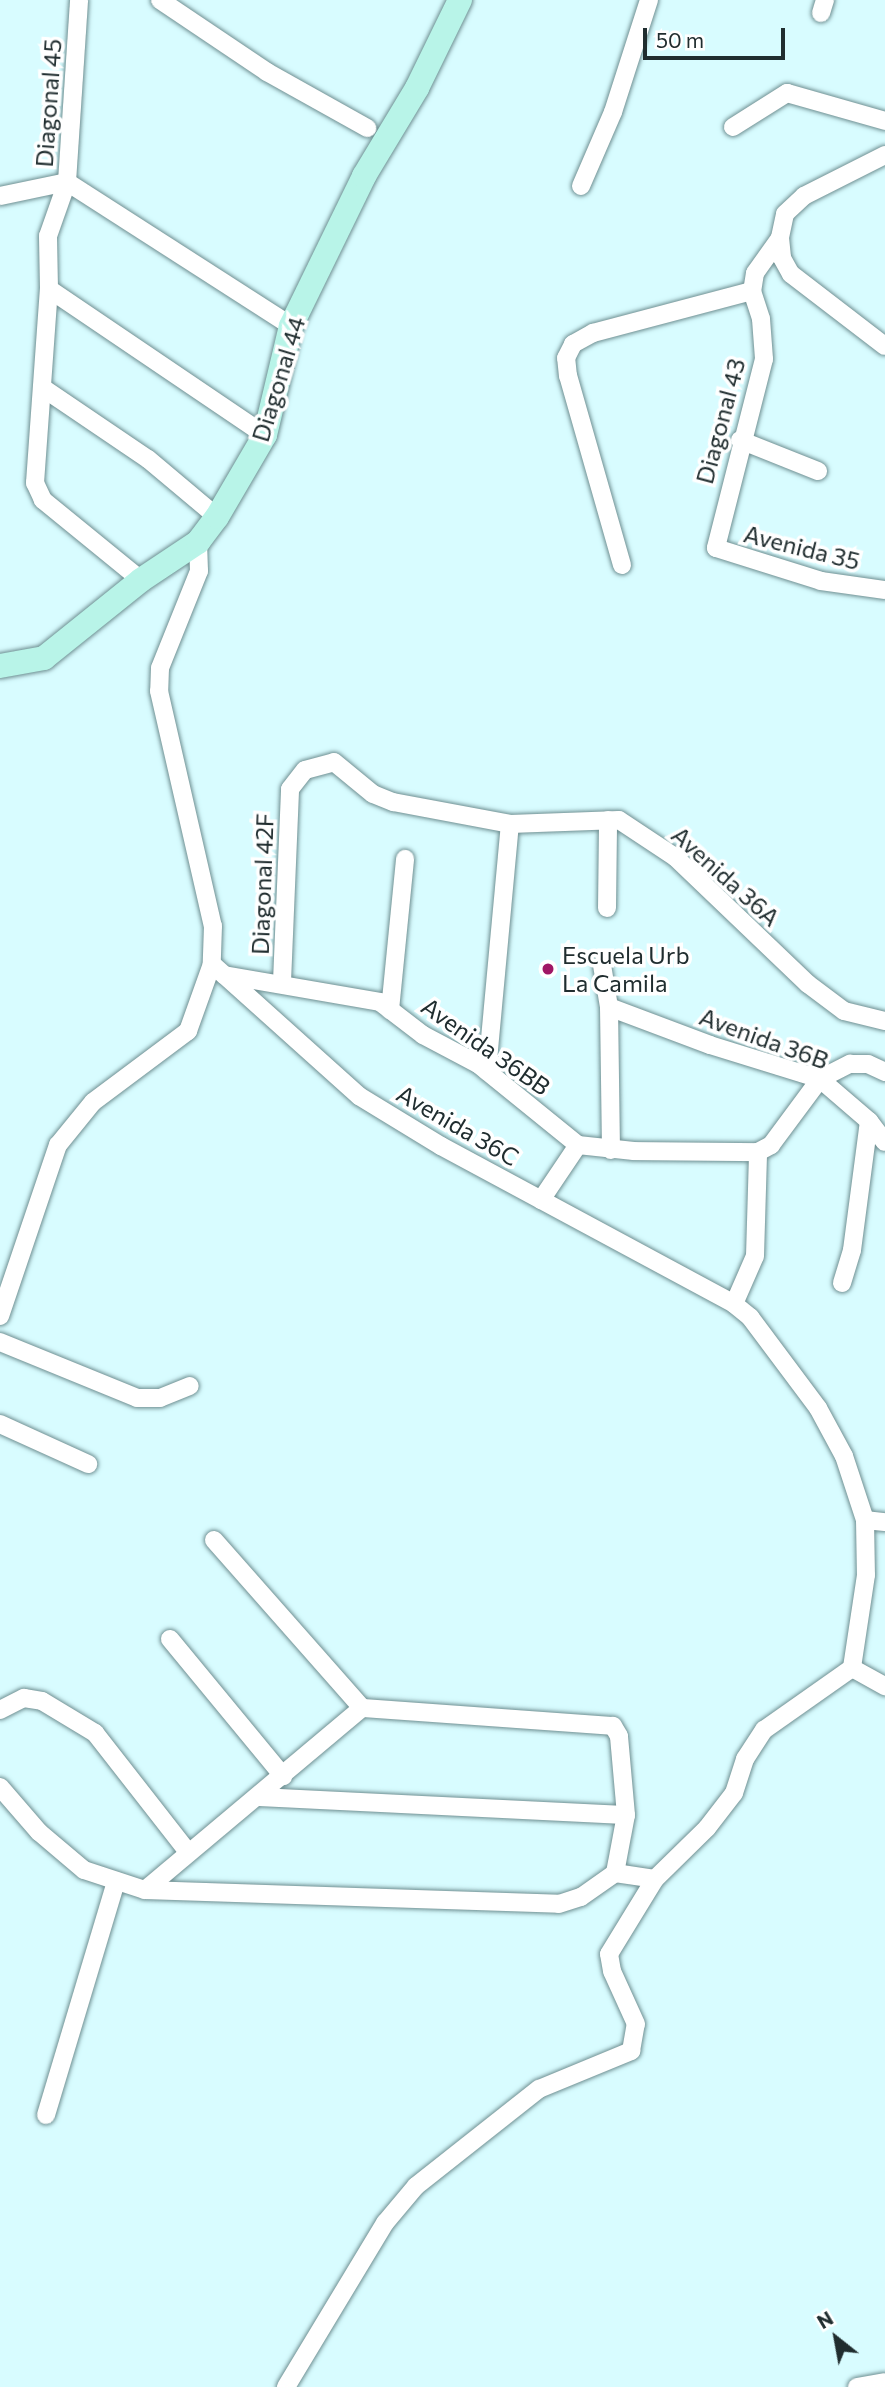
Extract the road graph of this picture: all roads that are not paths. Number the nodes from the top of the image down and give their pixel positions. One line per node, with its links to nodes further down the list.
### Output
1 (79, 0): 9 (street, Diagonal 45)
2 (160, 0): 7 (street)
3 (460, 0): 15 (main road, Diagonal 44)
4 (649, 0): 10 (street)
5 (885, 121): 6 (street)
6 (733, 127)
7 (367, 128)
8 (885, 155): 12 (street)
9 (67, 182): 11 (street, Diagonal 45); 13 (street); 15 (street)
10 (581, 186)
11 (0, 196)
12 (780, 239): 14 (street); 16 (street)
13 (49, 289): 17 (street); 18 (street)
14 (752, 291): 19 (street, Diagonal 43); 24 (street)
15 (291, 326): 18 (main road, Diagonal 44)
16 (885, 346)
17 (43, 388): 21 (street); 25 (street)
18 (265, 435): 21 (main road, Diagonal 44)
19 (740, 440): 20 (street); 22 (street, Diagonal 43)
20 (818, 471)
21 (217, 517): 23 (main road, Diagonal 44)
22 (715, 541): 26 (street, Avenida 35)
23 (198, 542): 25 (main road, Diagonal 44); 33 (street)
24 (622, 565)
25 (141, 580): 27 (main road, Diagonal 44)
26 (885, 590)
27 (0, 666)
28 (608, 820): 29 (street); 31 (street); 37 (street, Avenida 36A)
29 (510, 824): 34 (street, Diagonal 42F); 38 (street)
30 (405, 859): 36 (street)
31 (607, 908)
32 (602, 965): 35 (street)
33 (218, 970): 34 (street, Avenida 36BB); 46 (street, Avenida 36C); 49 (street)
34 (282, 982): 36 (street, Avenida 36BB)
35 (609, 1007): 40 (street, Avenida 36B); 44 (street)
36 (390, 1010): 38 (street, Avenida 36BB)
37 (885, 1021)
38 (487, 1071): 43 (street, Avenida 36BB)
39 (885, 1072): 40 (street)
40 (820, 1079): 41 (street, Avenida 36B); 45 (street)
41 (869, 1121): 42 (street, Avenida 36B); 47 (street)
42 (885, 1142)
43 (578, 1145): 44 (street); 46 (street)
44 (611, 1150): 45 (street)
45 (758, 1152): 48 (street)
46 (541, 1200): 48 (street, Avenida 36C)
47 (842, 1283)
48 (734, 1304): 54 (street, Avenida 36C)
49 (0, 1316)
50 (0, 1342): 51 (street)
51 (190, 1386)
52 (0, 1424): 53 (street)
53 (88, 1464)
54 (865, 1520): 55 (street); 58 (street, Avenida 36C)
55 (885, 1522)
56 (214, 1540): 60 (street)
57 (170, 1639): 62 (street)
58 (852, 1668): 59 (street); 68 (street)
59 (885, 1686)
60 (362, 1708): 62 (street); 65 (street)
61 (0, 1710): 66 (street)
62 (283, 1776): 64 (street)
63 (0, 1787): 69 (street)
64 (258, 1797): 65 (street); 66 (street)
65 (626, 1815): 67 (street)
66 (188, 1852): 70 (street)
67 (615, 1873): 68 (street); 70 (street)
68 (655, 1879): 73 (street)
69 (116, 1881): 70 (street); 71 (street)
70 (145, 1890)
71 (46, 2115)
72 (885, 2382): 74 (street)
73 (286, 2387)
74 (857, 2387)

